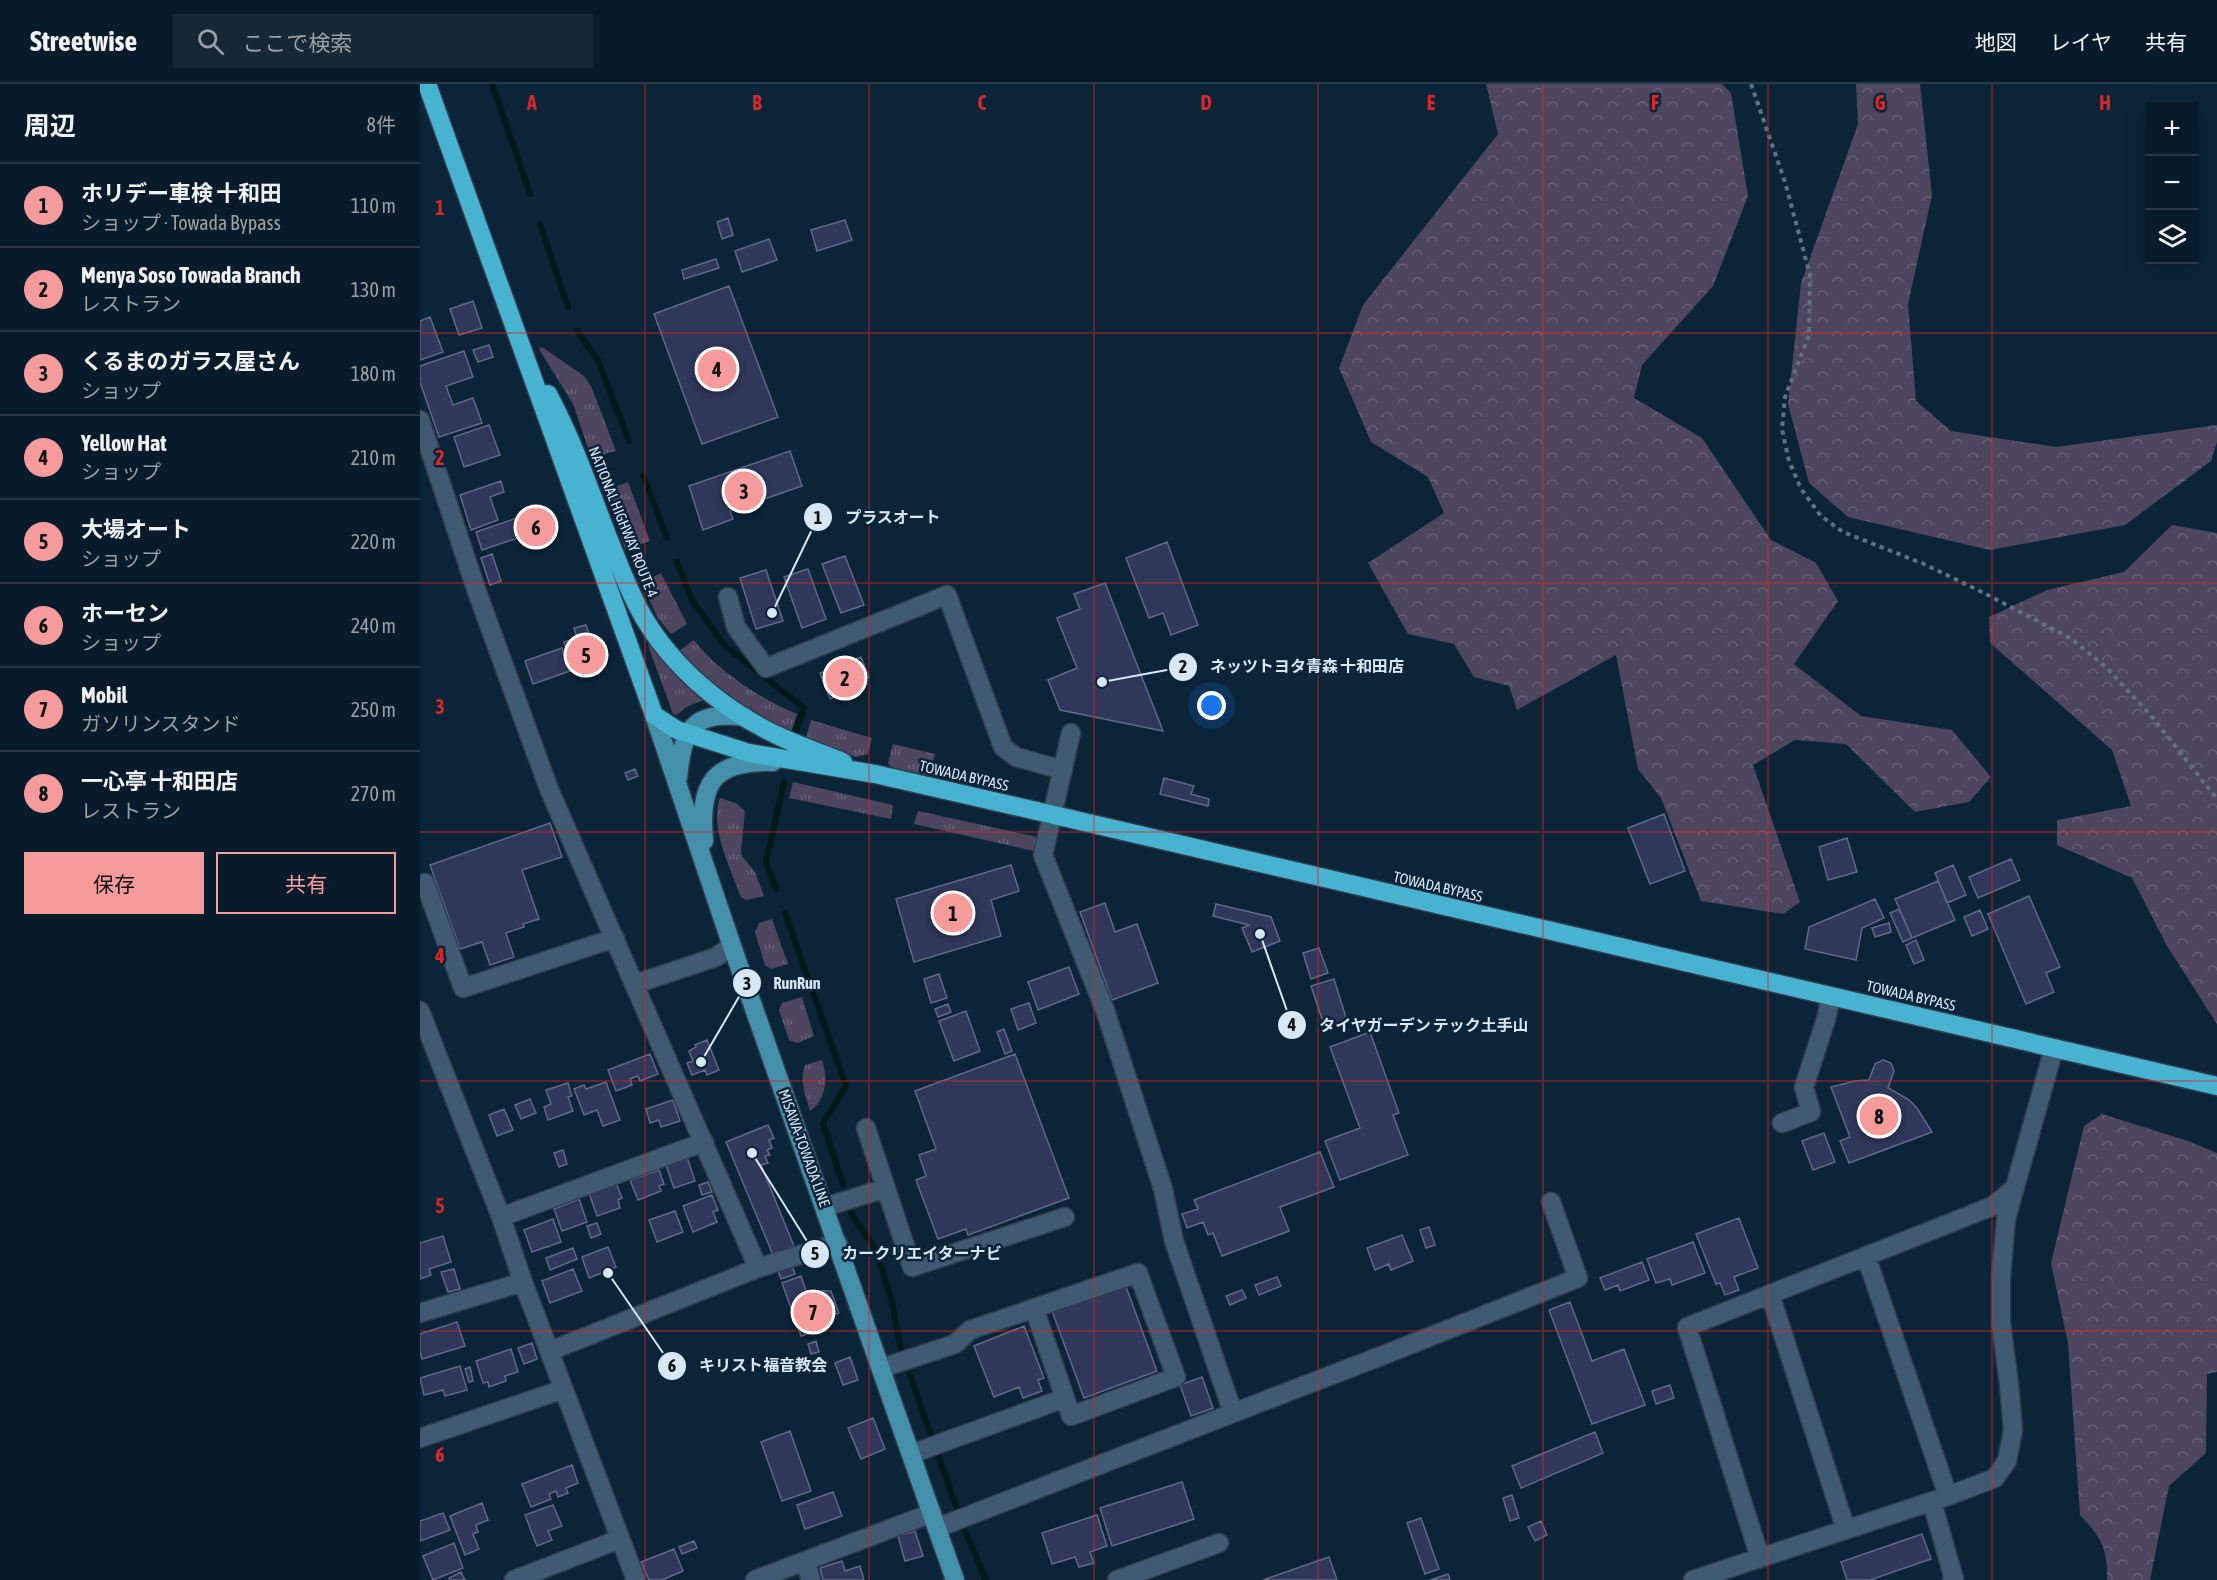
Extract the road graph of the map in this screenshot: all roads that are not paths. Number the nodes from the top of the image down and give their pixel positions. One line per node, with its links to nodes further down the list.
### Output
1 (427, 84): 2 (highway, NATIONAL HIGHWAY ROUTE 4)
2 (521, 346): 5 (highway, NATIONAL HIGHWAY ROUTE 4); 6 (highway, NATIONAL HIGHWAY ROUTE 4)
3 (420, 420): 16 (street)
4 (728, 597): 10 (street)
5 (654, 715): 8 (highway, TOWADA BYPASS); 12 (main road, MISAWA-TOWADA LINE)
6 (745, 717): 8 (main road); 11 (highway, NATIONAL HIGHWAY ROUTE 4)
7 (1071, 733): 10 (street)
8 (688, 734): 9 (highway, TOWADA BYPASS); 12 (main road)
9 (796, 762): 11 (highway, TOWADA BYPASS); 14 (main road)
10 (1063, 770): 13 (street)
11 (875, 774): 13 (highway, TOWADA BYPASS)
12 (677, 783): 14 (main road, MISAWA-TOWADA LINE)
13 (1054, 815): 19 (highway, TOWADA BYPASS); 43 (street)
14 (707, 872): 17 (main road, MISAWA-TOWADA LINE)
15 (425, 883): 16 (street)
16 (615, 938): 18 (street)
17 (732, 946): 18 (street); 29 (main road, MISAWA-TOWADA LINE)
18 (635, 984): 25 (street)
19 (1832, 996): 21 (highway, TOWADA BYPASS); 23 (street)
20 (420, 1013): 30 (street)
21 (2054, 1048): 22 (highway, TOWADA BYPASS); 27 (street)
22 (2217, 1086)
23 (1782, 1123)
24 (866, 1128): 26 (street)
25 (704, 1142): 30 (street); 34 (street)
26 (886, 1188): 29 (street); 31 (street)
27 (2015, 1188): 33 (street); 46 (street)
28 (1551, 1202): 43 (street)
29 (825, 1207): 32 (main road, MISAWA-TOWADA LINE)
30 (501, 1217): 35 (street)
31 (1065, 1217)
32 (838, 1243): 34 (street); 40 (main road, MISAWA-TOWADA LINE)
33 (1866, 1256): 36 (street); 46 (street)
34 (758, 1268): 39 (street)
35 (523, 1282): 38 (street); 39 (street)
36 (1770, 1294): 48 (street); 51 (street)
37 (1034, 1308): 40 (street); 42 (street); 42 (street)
38 (420, 1313)
39 (550, 1351): 41 (street)
40 (882, 1368): 45 (main road, MISAWA-TOWADA LINE)
41 (564, 1389): 44 (street); 49 (street)
42 (1065, 1398): 45 (street)
43 (1233, 1413): 47 (street)
44 (420, 1438)
45 (911, 1454): 47 (main road, MISAWA-TOWADA LINE)
46 (1940, 1499): 48 (street); 60 (street)
47 (934, 1520): 52 (street); 57 (main road, MISAWA-TOWADA LINE)
48 (1846, 1530): 51 (street)
49 (620, 1539): 53 (street); 54 (street)
50 (1220, 1543): 58 (street)
51 (1760, 1558): 59 (street)
52 (805, 1561): 55 (street); 56 (street)
53 (514, 1580)
54 (636, 1580)
55 (755, 1580)
56 (811, 1580)
57 (955, 1580)
58 (1117, 1580)
59 (1693, 1580)
60 (1952, 1580)

